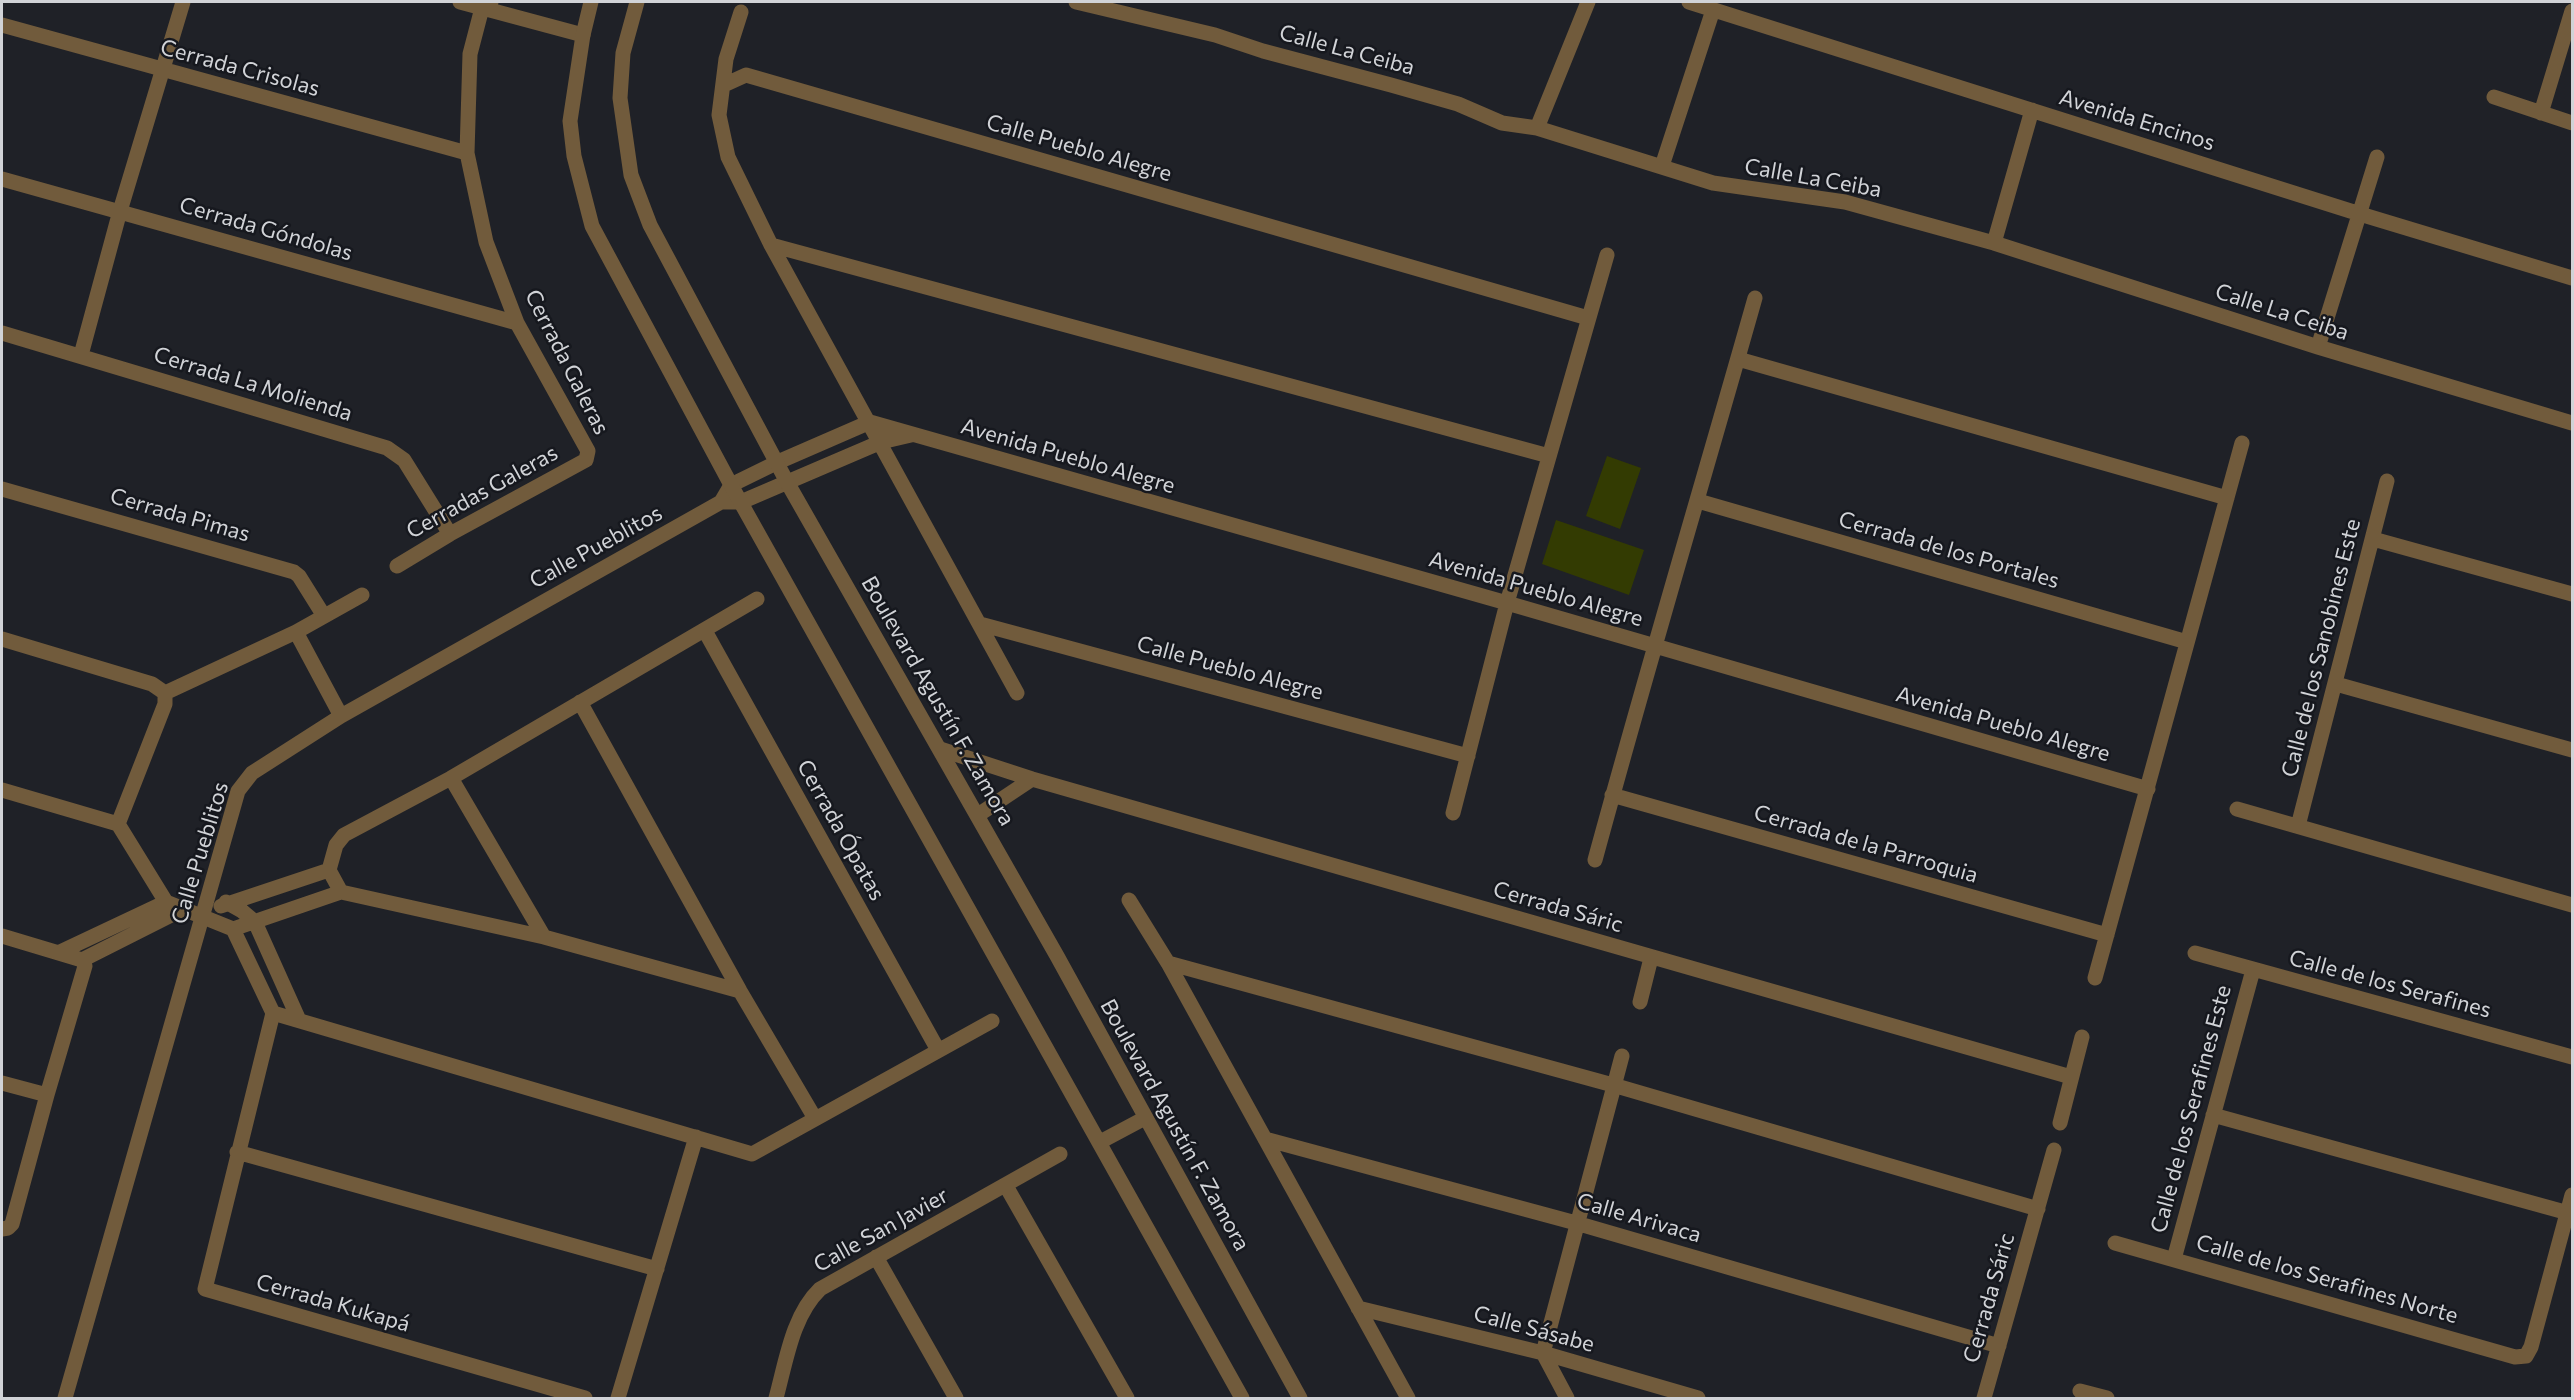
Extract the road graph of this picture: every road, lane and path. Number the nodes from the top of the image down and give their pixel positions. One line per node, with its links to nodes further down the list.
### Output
1 (183, 2): 14 (street)
2 (459, 2): 8 (street)
3 (591, 2): 13 (street)
4 (637, 2): 45 (street, Boulevard Agustín F. Zamora)
5 (1076, 2): 20 (street, Calle La Ceiba)
6 (1588, 2): 20 (street)
7 (1689, 2): 9 (street, Avenida Encinos)
8 (486, 5): 13 (street); 21 (street, Cerrada Galeras)
9 (1713, 10): 17 (street, Avenida Encinos); 23 (street)
10 (2572, 10): 18 (street)
11 (741, 12): 15 (street)
12 (2, 25): 14 (street, Cerrada Crisolas)
13 (583, 35): 48 (street)
14 (163, 70): 21 (street, Cerrada Crisolas); 25 (street)
15 (724, 85): 28 (street); 32 (street, Calle Pueblo Alegre)
16 (2494, 97): 18 (street)
17 (2032, 110): 26 (street, Avenida Encinos); 27 (street)
18 (2541, 113): 19 (street)
19 (2572, 123)
20 (1537, 128): 23 (street, Calle La Ceiba)
21 (467, 153): 33 (street, Cerrada Galeras)
22 (2377, 157): 26 (street)
23 (1662, 166): 27 (street, Calle La Ceiba)
24 (2, 179): 25 (street, Cerrada Góndolas)
25 (120, 211): 33 (street, Cerrada Góndolas); 36 (street)
26 (2360, 214): 30 (street, Avenida Encinos); 35 (street)
27 (1994, 243): 35 (street, Calle La Ceiba)
28 (771, 245): 38 (street); 44 (street)
29 (1607, 255): 32 (street)
30 (2572, 278)
31 (1755, 297): 37 (street)
32 (1588, 318): 44 (street)
33 (517, 323): 43 (street, Cerrada Galeras)
34 (2, 333): 36 (street, Cerrada La Molienda)
35 (2318, 347): 39 (street, Calle La Ceiba)
36 (81, 355): 54 (street, Cerrada La Molienda)
37 (1738, 359): 50 (street); 51 (street)
38 (870, 422): 40 (street, Avenida Pueblo Alegre); 41 (street); 45 (street)
39 (2572, 423)
40 (911, 435): 41 (street, Avenida Pueblo Alegre); 60 (street, Avenida Pueblo Alegre)
41 (881, 442): 47 (street, Avenida Pueblo Alegre); 62 (street)
42 (2242, 443): 50 (street)
43 (588, 456): 54 (street, Cerradas Galeras)
44 (1549, 456): 60 (street)
45 (778, 462): 47 (street, Boulevard Agustín F. Zamora); 48 (street)
46 (2387, 481): 55 (street, Calle de los Sanobines Este)
47 (787, 482): 53 (street, Avenida Pueblo Alegre); 73 (street, Boulevard Agustín F. Zamora)
48 (731, 485): 52 (street); 53 (street)
49 (2, 489): 61 (street, Cerrada Pimas)
50 (2227, 498): 66 (street)
51 (1698, 501): 66 (street, Cerrada de los Portales); 67 (street)
52 (721, 502): 53 (street, Avenida Pueblo Alegre); 72 (street, Calle Pueblitos)
53 (741, 502): 126 (street)
54 (450, 534): 56 (street, Cerradas Galeras)
55 (2373, 539): 57 (street); 68 (street, Calle de los Sanobines Este)
56 (397, 566)
57 (2572, 594)
58 (362, 595): 61 (street)
59 (757, 599): 63 (street)
60 (1507, 603): 67 (street, Avenida Pueblo Alegre); 75 (street)
61 (324, 616): 64 (street)
62 (980, 624): 70 (street); 75 (street, Calle Pueblo Alegre)
63 (705, 631): 71 (street); 113 (street, Cerrada Ópatas)
64 (296, 632): 69 (street); 72 (street)
65 (2, 639): 69 (street)
66 (2187, 642): 78 (street)
67 (1654, 646): 78 (street, Avenida Pueblo Alegre); 80 (street)
68 (2336, 684): 74 (street); 85 (street, Calle de los Sanobines Este)
69 (165, 693): 84 (street)
70 (1017, 693)
71 (580, 702): 76 (street); 107 (street)
72 (341, 716): 94 (street, Calle Pueblitos)
73 (940, 749): 77 (street, Cerrada Sáric); 83 (street, Boulevard Agustín F. Zamora)
74 (2572, 750)
75 (1468, 756): 82 (street)
76 (451, 778): 87 (street); 99 (street)
77 (1032, 779): 83 (street); 102 (street, Cerrada Sáric)
78 (2148, 789): 97 (street)
79 (2, 790): 84 (street)
80 (1612, 795): 86 (street); 97 (street, Cerrada de la Parroquia)
81 (2237, 808): 85 (street)
82 (1453, 813)
83 (978, 815): 122 (street, Boulevard Agustín F. Zamora)
84 (118, 824): 91 (street)
85 (2298, 826): 92 (street)
86 (1595, 860)
87 (328, 870): 88 (street); 90 (street)
88 (340, 892): 95 (street); 99 (street)
89 (1129, 900): 104 (street)
90 (225, 902): 94 (street); 95 (street)
91 (166, 903): 93 (street); 100 (street)
92 (2572, 905)
93 (183, 909): 94 (street); 103 (street)
94 (203, 917): 96 (street); 144 (street, Calle Pueblitos)
95 (255, 922): 96 (street); 110 (street)
96 (233, 929): 109 (street)
97 (2107, 935): 106 (street)
98 (2, 936): 100 (street)
99 (544, 937): 107 (street)
100 (60, 952): 103 (street)
101 (2195, 954): 105 (street, Calle de los Serafines)
102 (1651, 958): 108 (street); 116 (street, Cerrada Sáric)
103 (82, 960): 119 (street)
104 (1168, 963): 118 (street, Cerrada Sáric); 125 (street)
105 (2253, 970): 115 (street, Calle de los Serafines); 120 (street, Calle de los Serafines Este)
106 (2095, 978)
107 (740, 991): 121 (street)
108 (1640, 1002)
109 (273, 1013): 110 (street); 128 (street, Cerrada Kukapá)
110 (299, 1020): 124 (street)
111 (992, 1021): 113 (street)
112 (2082, 1037): 116 (street)
113 (938, 1050): 121 (street)
114 (1622, 1056): 118 (street)
115 (2572, 1057)
116 (2071, 1077): 123 (street)
117 (2, 1083): 119 (street)
118 (1613, 1085): 132 (street, Cerrada Sáric); 134 (street)
119 (47, 1095): 135 (street)
120 (2213, 1115): 133 (street); 138 (street, Calle de los Serafines Este)
121 (818, 1117): 124 (street)
122 (1145, 1118): 126 (street); 151 (street, Boulevard Agustín F. Zamora)
123 (2060, 1123)
124 (696, 1137): 139 (street)
125 (1265, 1139): 134 (street, Calle Arivaca); 140 (street)
126 (1100, 1142): 150 (street)
127 (2054, 1150): 132 (street, Cerrada Sáric)
128 (237, 1152): 139 (street); 145 (street, Cerrada Kukapá)
129 (1060, 1154): 130 (street, Calle San Javier)
130 (1006, 1186): 137 (street, Calle San Javier); 149 (street)
131 (2572, 1195): 133 (street)
132 (2038, 1209): 141 (street, Cerrada Sáric)
133 (2570, 1214): 138 (street, Calle de los Serafines Norte)
134 (1576, 1223): 141 (street, Calle Arivaca); 142 (street)
135 (2, 1228)
136 (2115, 1243): 138 (street, Calle de los Serafines Norte)
137 (876, 1257): 147 (street, Calle San Javier); 148 (street)
138 (2174, 1259)
139 (657, 1269): 146 (street)
140 (1358, 1308): 142 (street, Calle Sásabe); 152 (street)
141 (1999, 1346): 155 (street, Cerrada Sáric)
142 (1542, 1353): 153 (street); 154 (street, Calle Sásabe)
143 (2080, 1391): 156 (street)
144 (64, 1398)
145 (585, 1398)
146 (618, 1398)
147 (777, 1398)
148 (956, 1398)
149 (1126, 1398)
150 (1242, 1398)
151 (1300, 1398)
152 (1408, 1398)
153 (1567, 1398)
154 (1698, 1398)
155 (1984, 1398)
156 (2107, 1398)

